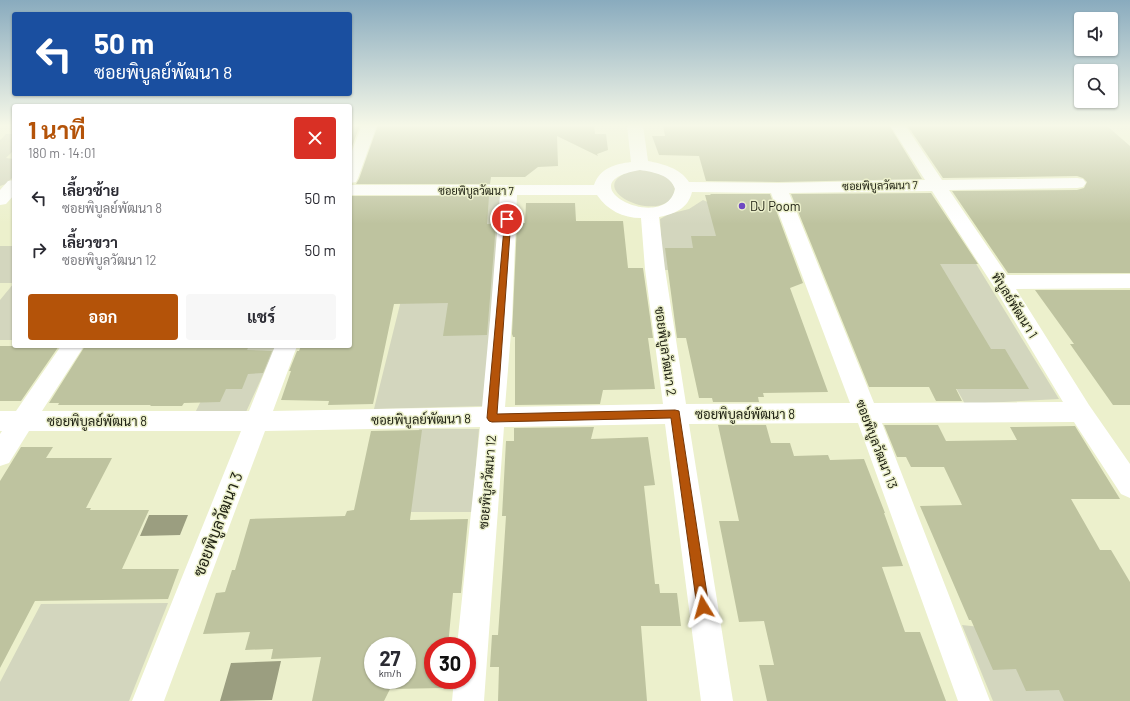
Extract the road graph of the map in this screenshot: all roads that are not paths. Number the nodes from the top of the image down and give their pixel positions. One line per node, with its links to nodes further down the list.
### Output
1 (358, 158): 5 (street)
2 (639, 158): 4 (street)
3 (918, 158): 7 (street, พิบูลย์พัฒนา 1)
4 (640, 165): 8 (street); 12 (street)
5 (352, 173)
6 (1077, 183): 7 (street, ซอยพิบูลวัฒนา 7)
7 (936, 184): 9 (street, ซอยพิบูลวัฒนา 7); 15 (street, พิบูลย์พัฒนา 1)
8 (683, 187): 9 (street, ซอยพิบูลวัฒนา 7); 13 (street)
9 (778, 188): 19 (street, ซอยพิบูลวัฒนา 13)
10 (352, 190): 11 (street, ซอยพิบูลวัฒนา 7)
11 (509, 190): 12 (street, ซอยพิบูลวัฒนา 7); 21 (street, ซอยพิบูลวัฒนา 12)
12 (602, 190): 13 (street)
13 (650, 214): 20 (street, ซอยพิบูลวัฒนา 2)
14 (1130, 281): 15 (street)
15 (1000, 282): 18 (street, พิบูลย์พัฒนา 1)
16 (72, 348): 23 (street)
17 (285, 348): 24 (street, ซอยพิบูลวัฒนา 3)
18 (1081, 412): 19 (street, ซอยพิบูลย์พัฒนา 8); 26 (street, พิบูลย์พัฒนา 1)
19 (866, 413): 20 (street, ซอยพิบูลย์พัฒนา 8); 30 (street, ซอยพิบูลวัฒนา 13)
20 (675, 414): 21 (street, ซอยพิบูลย์พัฒนา 8); 29 (street, ซอยพิบูลวัฒนา 2)
21 (492, 418): 24 (street, ซอยพิบูลย์พัฒนา 8); 28 (street, ซอยพิบูลวัฒนา 12)
22 (0, 420): 23 (street, ซอยพิบูลย์พัฒนา 8)
23 (23, 420): 24 (street, ซอยพิบูลย์พัฒนา 8); 25 (street)
24 (257, 421): 27 (street, ซอยพิบูลวัฒนา 3)
25 (0, 455)
26 (1130, 486)
27 (148, 701)
28 (468, 701)
29 (716, 701)
30 (974, 701)

